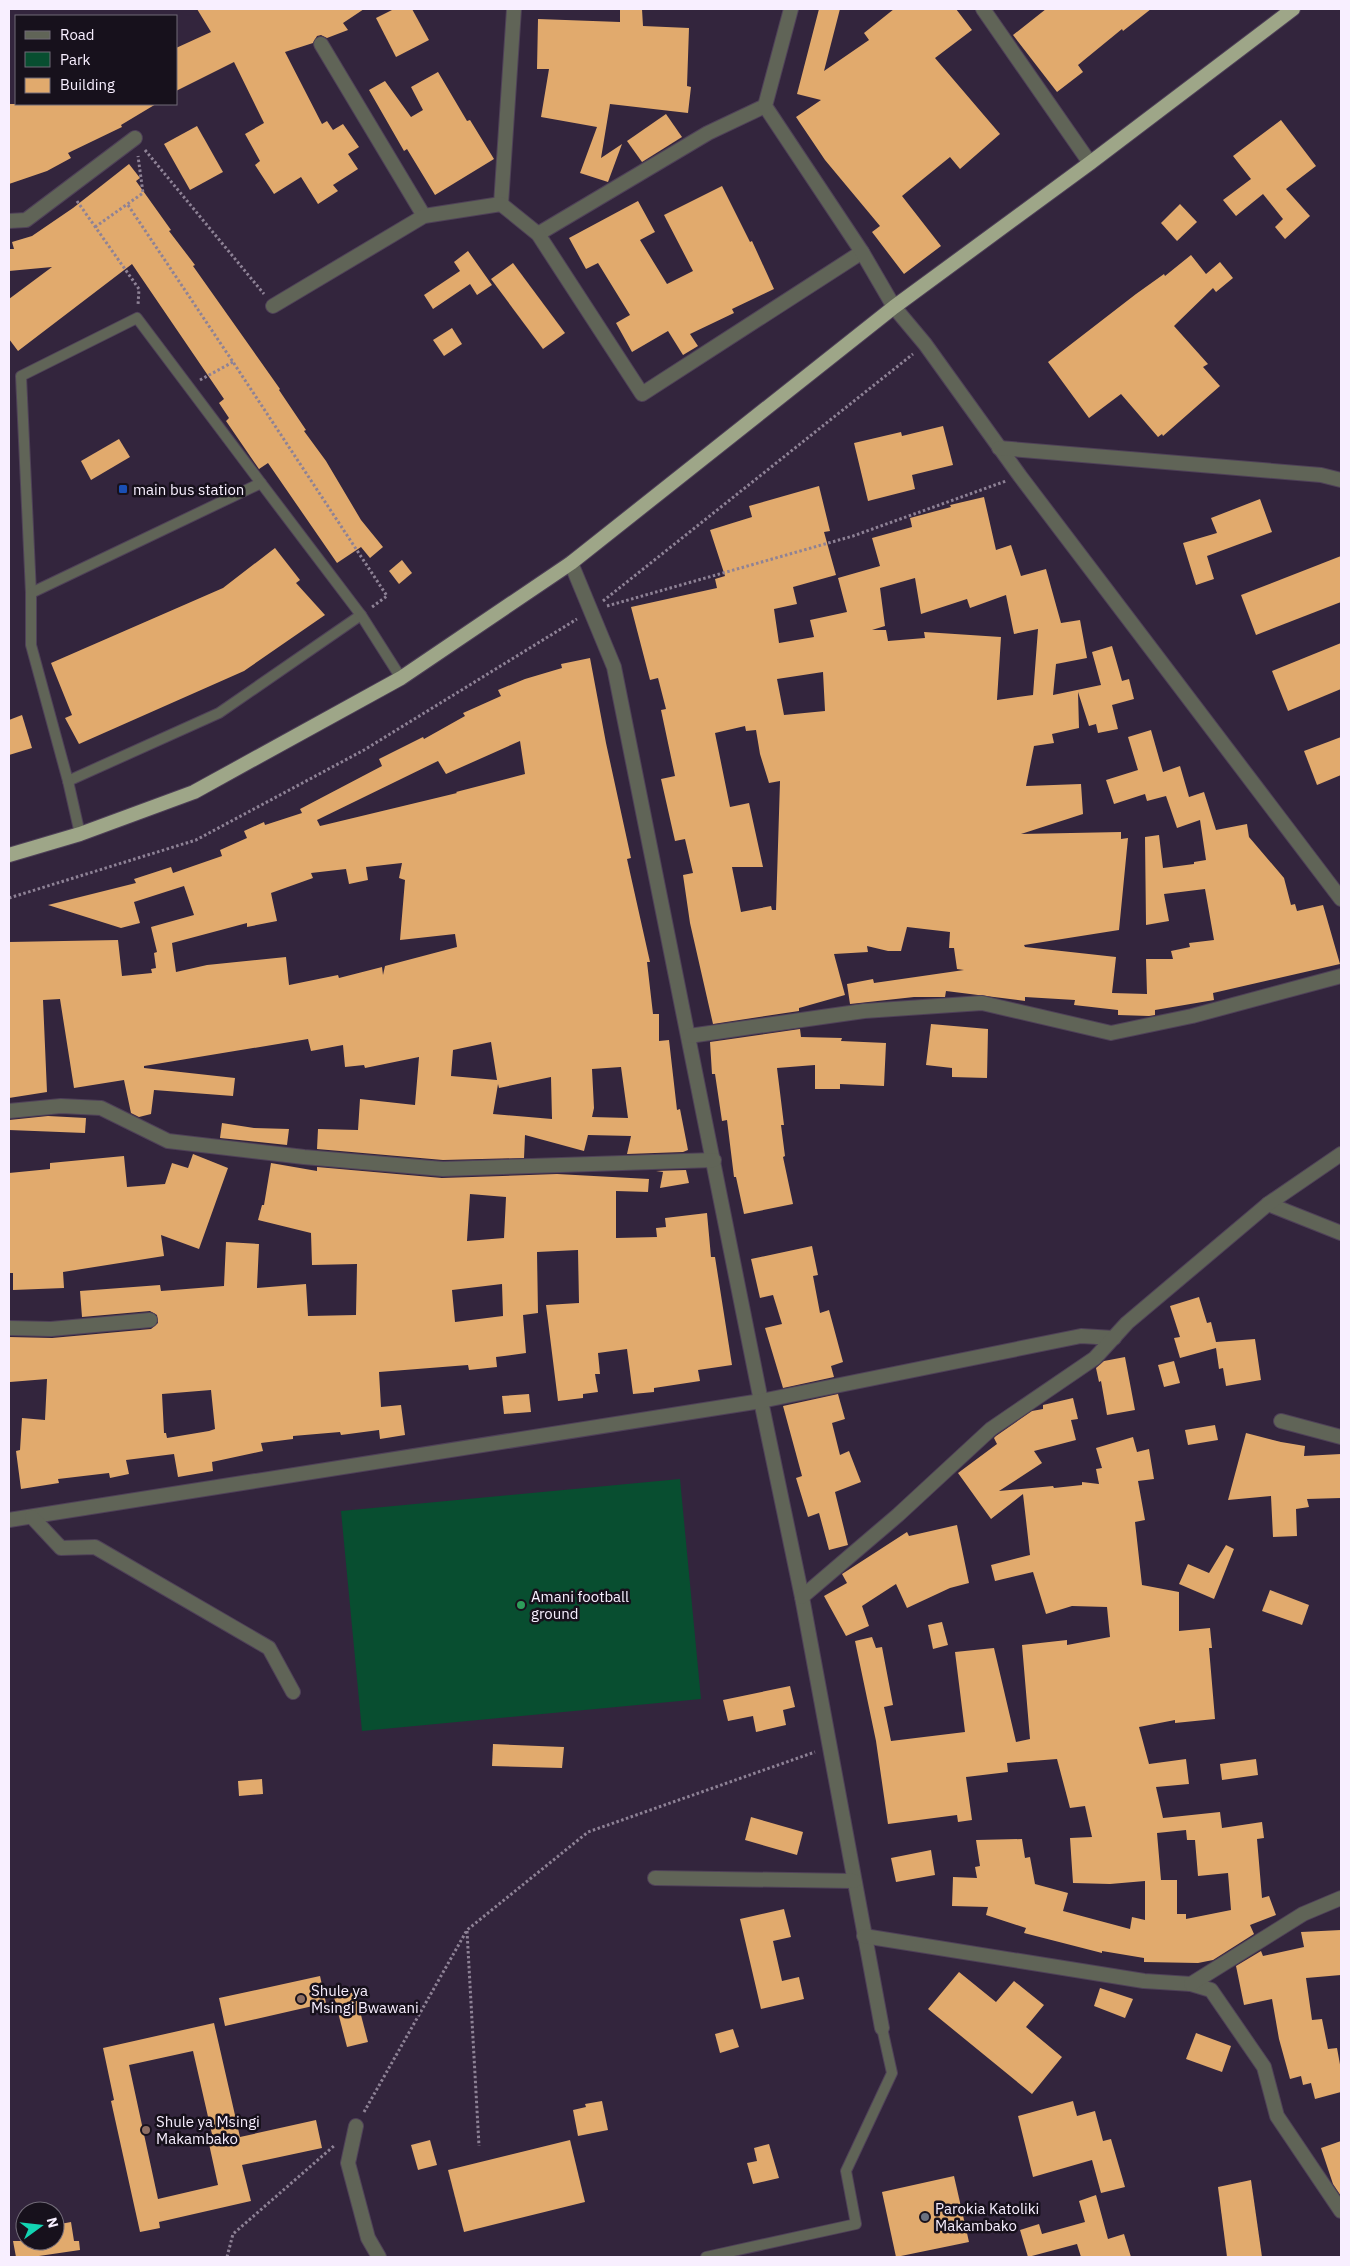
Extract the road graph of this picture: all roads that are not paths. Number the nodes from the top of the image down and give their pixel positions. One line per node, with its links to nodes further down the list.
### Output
1 (514, 9): 9 (street)
2 (791, 9): 6 (street)
3 (983, 9): 8 (street)
4 (1293, 9): 8 (highway)
5 (321, 44): 10 (street)
6 (765, 106): 12 (street); 13 (street)
7 (135, 138): 11 (street)
8 (1090, 163): 15 (highway)
9 (502, 204): 10 (street); 12 (street)
10 (424, 216): 14 (street)
11 (9, 221)
12 (538, 234): 13 (street)
13 (862, 252): 15 (street)
14 (274, 306)
15 (894, 307): 16 (street); 19 (highway)
16 (999, 448): 17 (street); 26 (street)
17 (1341, 480)
18 (261, 483): 20 (lane); 20 (lane); 21 (lane)
19 (571, 563): 22 (highway); 28 (street)
20 (31, 593): 23 (lane)
21 (362, 615): 22 (lane); 23 (lane)
22 (402, 678): 24 (highway)
23 (68, 781): 24 (lane)
24 (80, 834): 25 (highway)
25 (9, 855)
26 (1341, 899)
27 (1341, 976): 28 (street)
28 (689, 1036): 31 (street)
29 (9, 1111): 31 (street)
30 (1341, 1154): 32 (street)
31 (714, 1160): 37 (street)
32 (1268, 1204): 33 (street); 36 (street)
33 (1341, 1233)
34 (150, 1320): 35 (street)
35 (9, 1328)
36 (1114, 1338): 37 (street); 42 (street)
37 (761, 1401): 40 (street); 42 (street)
38 (1282, 1421): 39 (street)
39 (1341, 1437)
40 (32, 1517): 41 (street); 43 (street)
41 (9, 1520)
42 (802, 1597): 45 (street)
43 (293, 1692)
44 (655, 1878): 45 (street)
45 (854, 1881): 47 (street)
46 (1341, 1898): 48 (street)
47 (864, 1936): 48 (street); 49 (street)
48 (1192, 1984): 51 (street)
49 (882, 2028): 53 (lane)
50 (356, 2126): 52 (street)
51 (1341, 2211)
52 (378, 2257)
53 (706, 2257)

